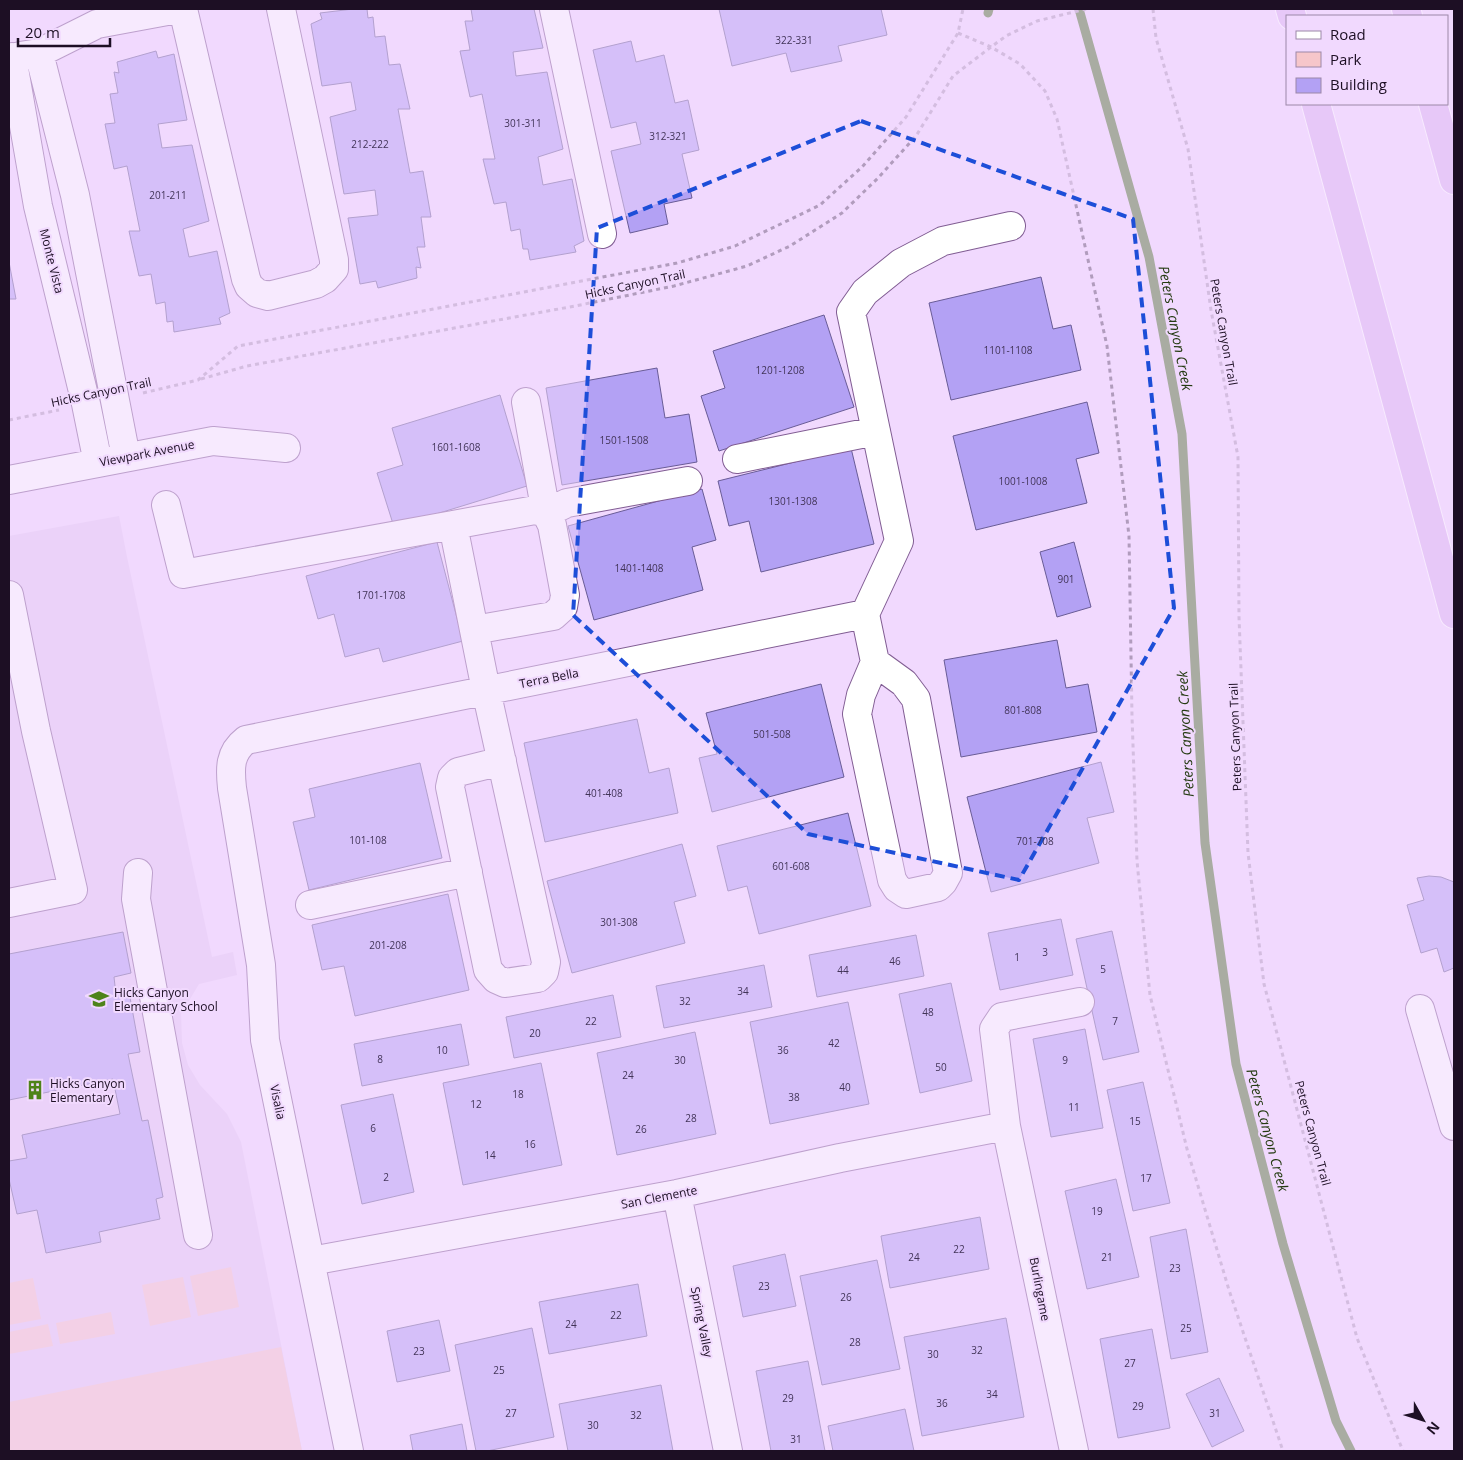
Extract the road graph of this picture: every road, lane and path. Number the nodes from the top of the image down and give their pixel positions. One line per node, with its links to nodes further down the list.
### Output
1 (178, 9): 10 (street, Monte Vista)
2 (183, 9): 3 (street)
3 (281, 9)
4 (558, 9): 16 (street)
5 (963, 9): 8 (path)
6 (1086, 9): 9 (path)
7 (1153, 9): 55 (path, Peters Canyon Trail)
8 (958, 33): 9 (path); 17 (path, Hicks Canyon Trail)
9 (991, 47): 17 (path, Hicks Canyon Trail); 54 (path)
10 (39, 53): 11 (street, Monte Vista); 18 (street)
11 (10, 56): 20 (street, Monte Vista)
12 (1316, 105): 34 (highway)
13 (1433, 105): 14 (highway)
14 (1454, 180)
15 (1010, 226): 22 (street)
16 (602, 234)
17 (198, 380): 18 (path, Hicks Canyon Trail)
18 (114, 398): 24 (street)
19 (526, 402): 30 (street)
20 (86, 404): 21 (path, Hicks Canyon Trail); 26 (street, Monte Vista)
21 (9, 420)
22 (876, 431): 25 (street); 33 (street)
23 (286, 448): 24 (street, Viewpark Avenue)
24 (126, 457): 26 (street, Viewpark Avenue)
25 (737, 459)
26 (98, 463): 27 (street, Viewpark Avenue)
27 (9, 480)
28 (688, 481): 30 (street)
29 (166, 505): 31 (street)
30 (546, 513): 31 (street); 35 (street)
31 (454, 525): 35 (street)
32 (9, 595): 42 (street)
33 (865, 614): 36 (street); 37 (street, Terra Bella)
34 (1454, 614)
35 (474, 630): 37 (street)
36 (876, 662): 36 (street)
37 (486, 690): 38 (street, Terra Bella); 39 (street)
38 (236, 750): 50 (street, Visalia)
39 (502, 761): 40 (street); 40 (street)
40 (468, 872): 43 (street)
41 (138, 873): 49 (street)
42 (9, 903)
43 (310, 905)
44 (1080, 1002): 46 (street, Burlingame)
45 (1420, 1009): 47 (street)
46 (1006, 1126): 48 (street, San Clemente); 53 (street, Burlingame)
47 (1454, 1126)
48 (676, 1194): 50 (street, San Clemente); 52 (street, Spring Valley)
49 (198, 1235)
50 (311, 1261): 51 (street, Visalia)
51 (349, 1451)
52 (728, 1451)
53 (1074, 1451)
54 (1283, 1451)
55 (1403, 1451)

